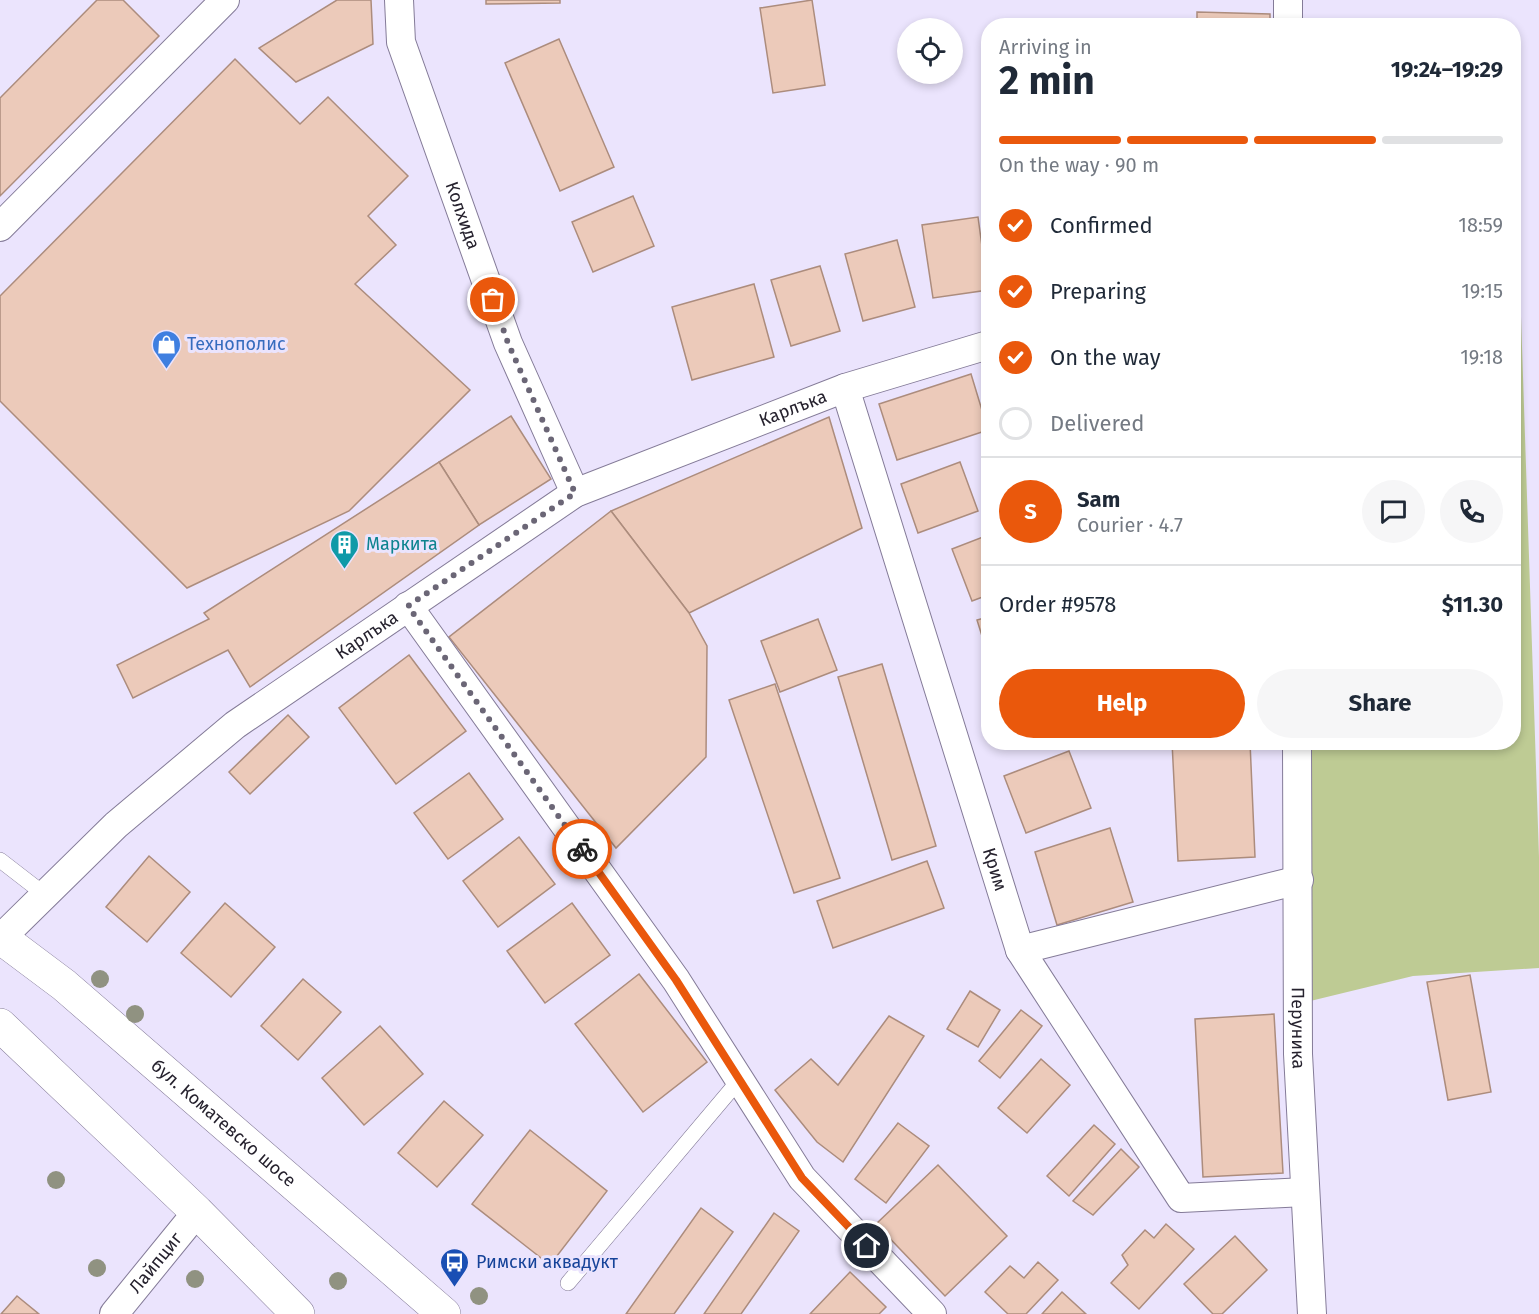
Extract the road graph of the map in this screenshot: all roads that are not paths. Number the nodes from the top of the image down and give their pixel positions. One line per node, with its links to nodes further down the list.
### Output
1 (225, 0): 5 (street)
2 (399, 0): 8 (street, Колхида)
3 (1288, 0): 4 (street)
4 (1288, 18)
5 (0, 227)
6 (981, 347): 7 (street, Карлъка)
7 (845, 388): 8 (street, Карлъка); 15 (street, Крим)
8 (575, 493): 9 (street, Карлъка)
9 (408, 606): 13 (street, Карлъка); 17 (street)
10 (1297, 750): 12 (street, Перуника)
11 (0, 860): 13 (lane)
12 (1299, 880): 15 (street); 18 (street, Перуника)
13 (44, 894): 14 (street, Карлъка)
14 (1, 938): 23 (main road, бул. Коматевско шосе)
15 (1020, 950): 18 (street, Крим)
16 (0, 1025): 19 (main road)
17 (740, 1079): 20 (lane); 24 (street)
18 (1305, 1192): 25 (street, Перуника)
19 (197, 1212): 21 (street, Лайпциг); 22 (main road)
20 (568, 1283)
21 (114, 1314)
22 (298, 1314)
23 (444, 1314)
24 (932, 1314)
25 (1312, 1314)

